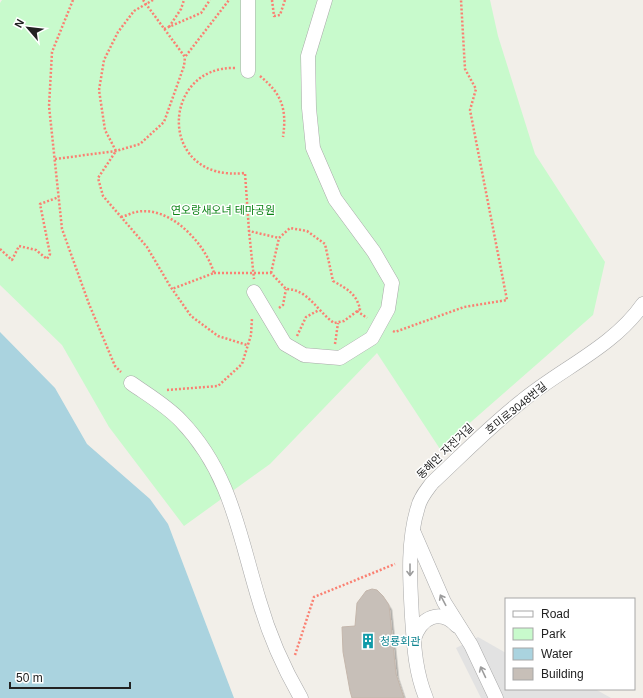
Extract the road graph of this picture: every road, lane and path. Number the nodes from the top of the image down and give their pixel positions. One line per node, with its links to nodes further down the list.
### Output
1 (73, 0): 19 (path)
2 (144, 0): 12 (path)
3 (153, 0): 12 (path)
4 (184, 0): 13 (path)
5 (210, 0): 13 (path)
6 (229, 0): 15 (path)
7 (248, 0): 16 (street)
8 (272, 0): 9 (path)
9 (285, 0)
10 (325, 0): 34 (street)
11 (461, 0): 34 (path)
12 (146, 4): 14 (path); 18 (path)
13 (169, 27): 14 (path)
14 (164, 29): 15 (path)
15 (185, 57): 18 (path)
16 (248, 70): 17 (path); 22 (path)
17 (283, 137)
18 (116, 151): 19 (path); 21 (path)
19 (55, 159): 20 (path)
20 (59, 197): 24 (path); 38 (path)
21 (121, 217): 26 (path); 28 (path)
22 (249, 231): 23 (path); 27 (path)
23 (279, 238): 25 (path); 32 (path)
24 (0, 249)
25 (271, 272): 27 (path); 31 (path)
26 (214, 273): 27 (path); 28 (path)
27 (254, 273): 29 (path)
28 (172, 289): 35 (path)
29 (254, 292): 35 (path); 36 (street)
30 (643, 304): 40 (street, 호미로3048번길)
31 (319, 310): 33 (path); 36 (path)
32 (358, 311): 33 (path); 34 (path)
33 (338, 322): 37 (path)
34 (379, 324): 37 (street)
35 (247, 345): 39 (path)
36 (292, 348): 37 (street)
37 (334, 357)
38 (131, 383): 44 (street)
39 (161, 390)
40 (413, 531): 41 (street, 호미로3048번길); 42 (street, one-way to 40)
41 (410, 558): 43 (street, 호미로3048번길, one-way to 43); 44 (path)
42 (464, 634): 43 (street); 47 (street, one-way to 42)
43 (414, 641): 46 (street, 호미로3048번길)
44 (289, 676): 45 (street)
45 (301, 698)
46 (426, 698)
47 (496, 698)

